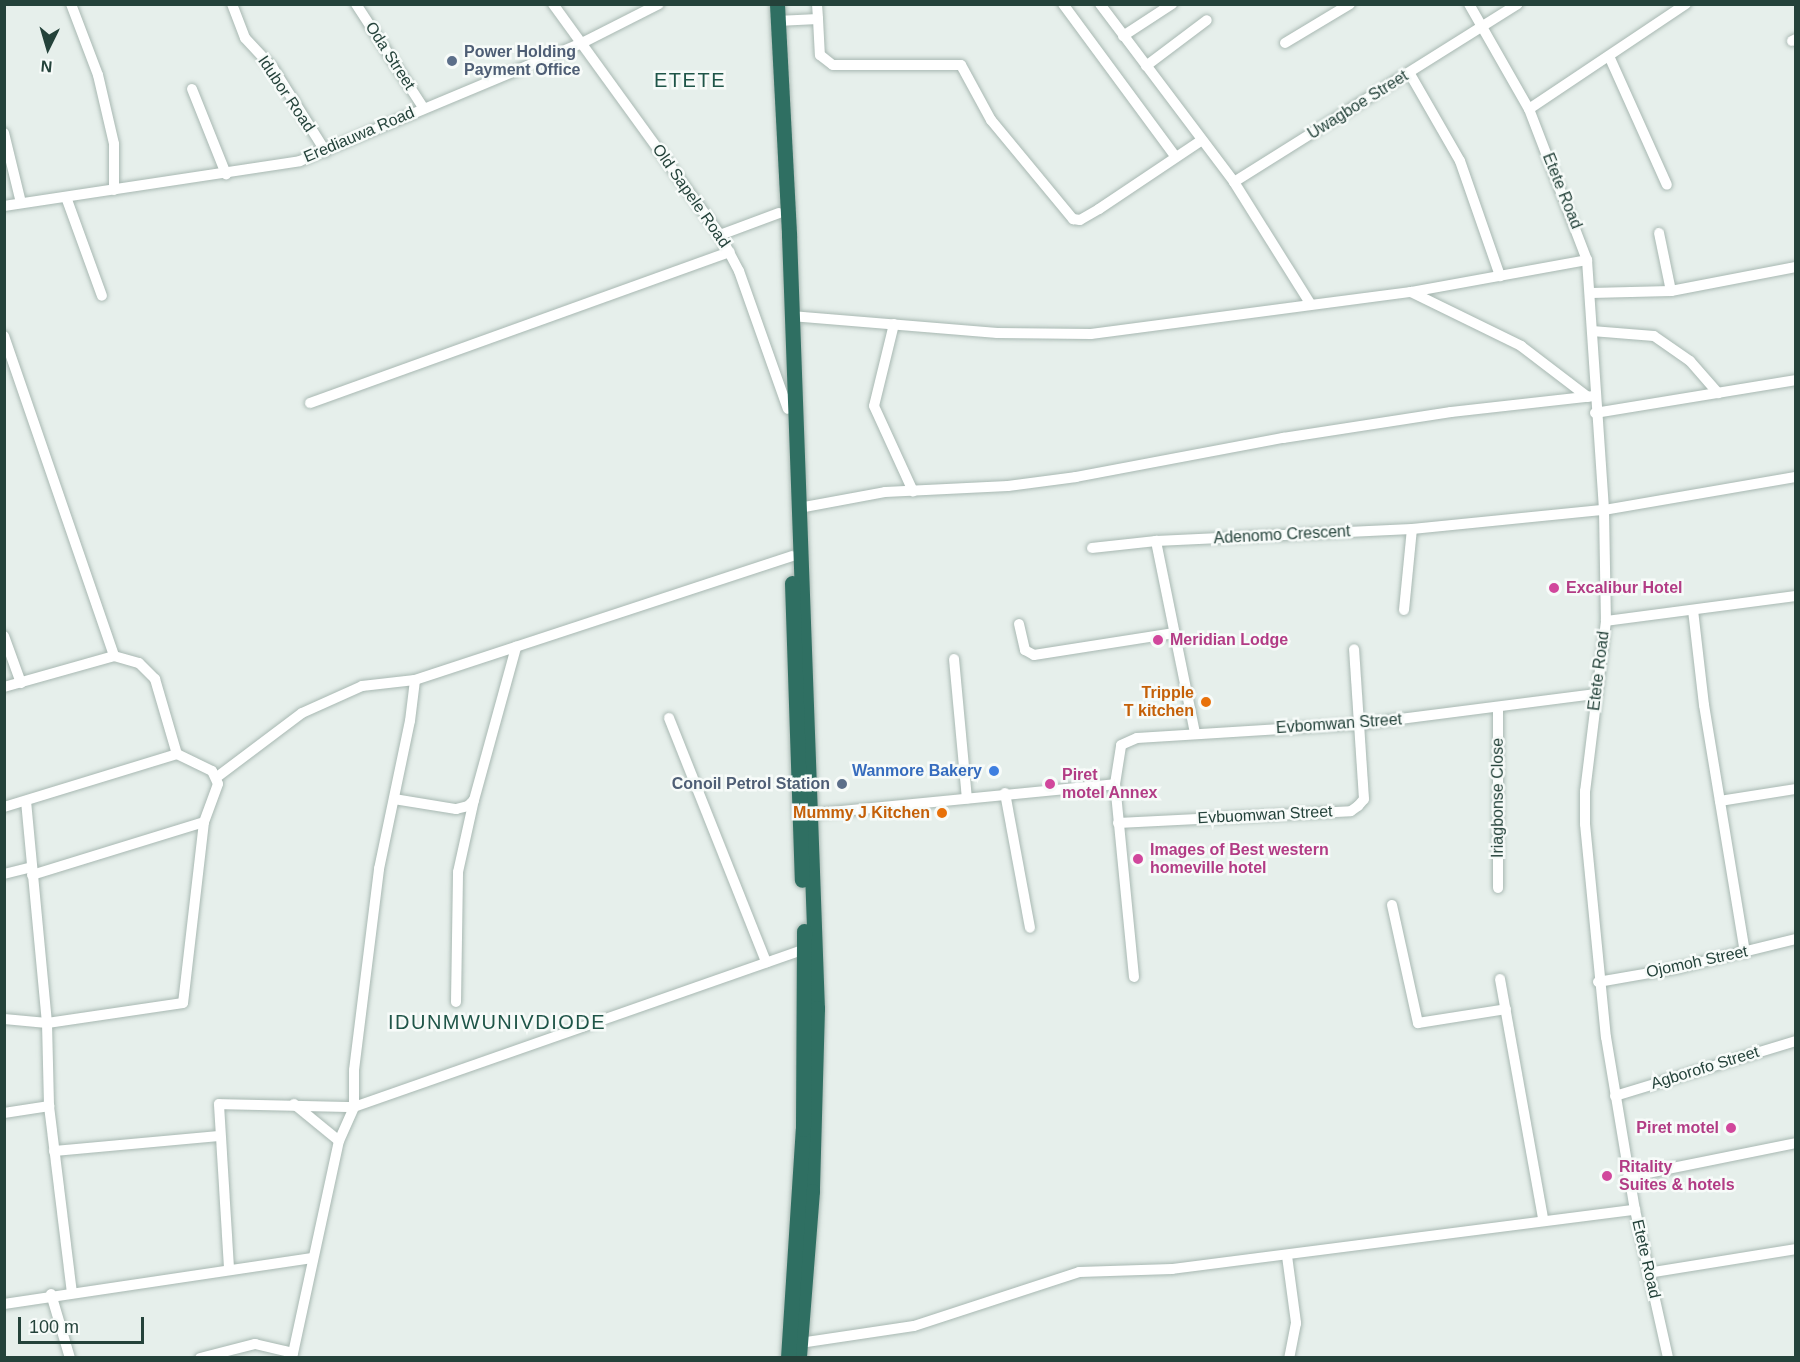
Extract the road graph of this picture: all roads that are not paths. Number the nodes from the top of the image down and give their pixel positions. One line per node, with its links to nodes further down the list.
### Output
1 (71, 4): 36 (street)
2 (232, 4): 31 (street, Idubor Road)
3 (356, 4): 27 (street, Oda Street)
4 (553, 4): 21 (street, Old Sapele Road)
5 (659, 4): 21 (street, Erediauwa Road)
6 (767, 4): 40 (highway)
7 (777, 4): 18 (highway)
8 (817, 4): 16 (street)
9 (1063, 4): 32 (street)
10 (1100, 4): 20 (street)
11 (1172, 4): 20 (street)
12 (1350, 4): 22 (street)
13 (1469, 4): 19 (street, Etete Road)
14 (1518, 4): 19 (street, Uwagboe Street)
15 (1686, 4): 23 (street)
16 (818, 19): 18 (street); 32 (street)
17 (1207, 20): 24 (street)
18 (777, 21): 52 (highway)
19 (1483, 28): 25 (street, Uwagboe Street); 28 (street, Etete Road)
20 (1124, 36): 24 (street)
21 (584, 42): 27 (street, Erediauwa Road); 42 (street, Old Sapele Road)
22 (1285, 43)
23 (1609, 56): 28 (street); 35 (street)
24 (1146, 66): 30 (street)
25 (1410, 74): 34 (street, Uwagboe Street); 46 (street)
26 (192, 89): 33 (street)
27 (423, 107): 31 (street, Erediauwa Road)
28 (1529, 109): 44 (street, Etete Road)
29 (4, 133): 38 (street)
30 (1202, 140): 32 (street); 34 (street)
31 (326, 152): 33 (street, Erediauwa Road)
32 (1176, 158)
33 (226, 174): 36 (street, Erediauwa Road)
34 (1233, 182): 51 (street)
35 (1667, 184)
36 (114, 190): 37 (street, Erediauwa Road)
37 (66, 197): 38 (street, Erediauwa Road); 50 (street)
38 (21, 203): 39 (street, Erediauwa Road)
39 (4, 206)
40 (779, 213): 42 (street); 60 (highway)
41 (1659, 233): 47 (street)
42 (720, 234): 43 (street, Old Sapele Road)
43 (730, 252): 59 (street); 60 (street, Old Sapele Road)
44 (1587, 260): 46 (street); 49 (street, Etete Road)
45 (1796, 267): 47 (street)
46 (1500, 276): 48 (street)
47 (1671, 291): 49 (street)
48 (1411, 292): 51 (street); 58 (street)
49 (1591, 293): 54 (street, Etete Road)
50 (102, 296)
51 (1310, 303): 53 (street)
52 (791, 316): 53 (street); 64 (highway)
53 (894, 324): 63 (street)
54 (1592, 331): 57 (street); 58 (street, Etete Road)
55 (4, 336): 79 (street)
56 (1796, 380): 57 (street)
57 (1718, 393): 61 (street)
58 (1591, 397): 61 (street, Etete Road); 63 (street)
59 (310, 403)
60 (788, 409): 69 (highway)
61 (1595, 413): 65 (street, Etete Road)
62 (1796, 477): 65 (street, Adenomo Crescent)
63 (913, 490): 64 (street)
64 (799, 508): 100 (highway)
65 (1604, 510): 66 (street, Adenomo Crescent); 73 (street, Etete Road)
66 (1412, 529): 67 (street, Adenomo Crescent); 71 (street)
67 (1155, 541): 68 (street, Adenomo Crescent); 75 (street)
68 (1092, 548)
69 (792, 556): 77 (street); 109 (highway)
70 (1796, 596): 72 (street)
71 (1404, 610)
72 (1694, 610): 73 (street); 98 (street)
73 (1606, 621): 84 (street, Etete Road)
74 (1018, 624): 75 (street)
75 (1174, 633): 88 (street)
76 (4, 636): 82 (street)
77 (516, 647): 81 (street); 96 (street)
78 (1353, 649): 87 (street, Evbuomwan Street)
79 (114, 656): 82 (street); 89 (street)
80 (954, 659): 94 (street)
81 (415, 680): 90 (street); 95 (street)
82 (21, 683): 83 (street)
83 (4, 687)
84 (1596, 694): 85 (street, Evbomwan Street); 114 (street, Etete Road)
85 (1497, 707): 87 (street, Evbomwan Street); 105 (street, Iriagbonse Close)
86 (669, 718): 111 (street)
87 (1361, 724): 88 (street, Evbomwan Street); 102 (street, Evbuomwan Street)
88 (1195, 733): 91 (street, Evbomwan Street)
89 (177, 754): 90 (street); 97 (street)
90 (218, 777): 101 (street)
91 (1115, 784): 93 (street); 102 (street, Evbomwan Street)
92 (1796, 789): 98 (street)
93 (1005, 792): 94 (street); 107 (street)
94 (967, 798): 100 (street)
95 (394, 799): 96 (street); 123 (street)
96 (474, 800): 115 (street)
97 (26, 801): 99 (street); 103 (street)
98 (1720, 801): 110 (street)
99 (4, 807)
100 (811, 814): 130 (highway)
101 (204, 822): 103 (street); 118 (street)
102 (1118, 823): 112 (street, Evbomwan Street)
103 (32, 871): 104 (street); 118 (street)
104 (4, 874)
105 (1498, 888)
106 (1392, 905): 116 (street)
107 (1030, 928)
108 (1796, 939): 110 (street, Ojomoh Street)
109 (805, 949): 111 (street); 130 (highway)
110 (1745, 952): 114 (street, Ojomoh Street)
111 (766, 962): 123 (street)
112 (1134, 977)
113 (1500, 979): 116 (street)
114 (1598, 982): 120 (street, Etete Road)
115 (456, 1002)
116 (1506, 1009): 132 (street)
117 (4, 1019): 118 (street)
118 (47, 1023): 122 (street)
119 (1796, 1041): 120 (street, Agborofo Street)
120 (1615, 1096): 129 (street, Etete Road)
121 (294, 1104): 123 (street); 125 (street); 126 (street)
122 (49, 1106): 124 (street); 128 (street)
123 (354, 1107): 126 (street)
124 (4, 1113)
125 (219, 1136): 128 (street); 136 (street)
126 (339, 1141): 135 (street)
127 (1796, 1143): 129 (street)
128 (54, 1151): 138 (street)
129 (1628, 1177): 131 (street, Etete Road)
130 (805, 1191): 141 (highway); 145 (highway)
131 (1635, 1210): 132 (street); 137 (street, Etete Road)
132 (1543, 1219): 134 (street)
133 (1796, 1249): 137 (street)
134 (1287, 1256): 141 (street); 146 (street)
135 (311, 1258): 136 (street); 142 (street)
136 (229, 1268): 138 (street)
137 (1648, 1273): 147 (street, Etete Road)
138 (72, 1292): 139 (street)
139 (51, 1294): 140 (street); 143 (street)
140 (4, 1304)
141 (800, 1350)
142 (293, 1355): 144 (street)
143 (70, 1358)
144 (200, 1358)
145 (788, 1358)
146 (1288, 1358)
147 (1668, 1358)

